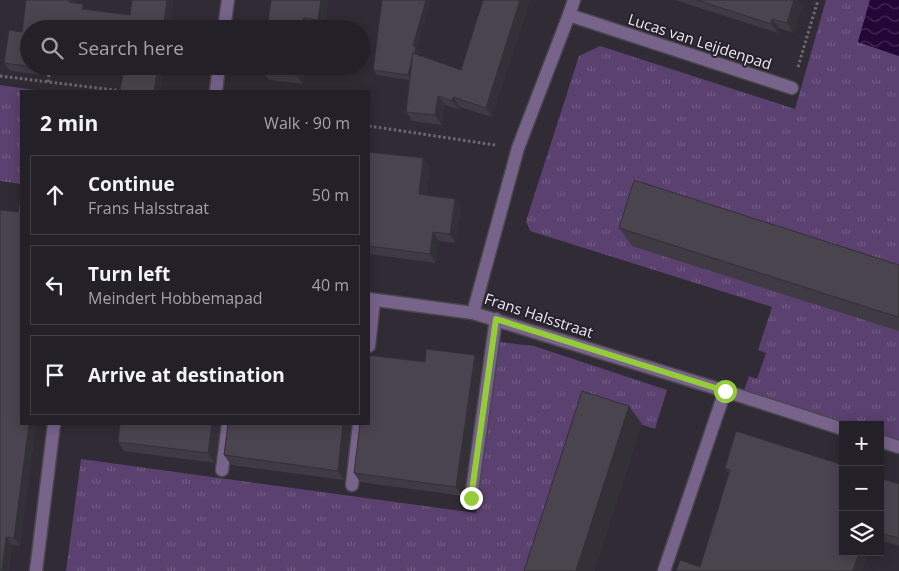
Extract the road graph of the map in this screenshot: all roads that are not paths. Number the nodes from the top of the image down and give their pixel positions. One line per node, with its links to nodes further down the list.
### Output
1 (228, 0): 4 (street)
2 (574, 0): 3 (street, Frans Halsstraat)
3 (569, 15): 6 (street, Lucas van Leijdenpad); 9 (street, Frans Halsstraat)
4 (225, 20)
5 (219, 75): 7 (street)
6 (792, 88)
7 (216, 90)
8 (372, 299): 9 (street); 11 (street)
9 (473, 313): 10 (street, Frans Halsstraat)
10 (496, 319): 12 (street, Frans Halsstraat); 21 (street)
11 (370, 330)
12 (725, 391): 16 (street, Frans Halsstraat); 23 (street)
13 (54, 425): 22 (street)
14 (228, 425): 19 (street)
15 (359, 425): 20 (street)
16 (839, 428)
17 (884, 442): 18 (street)
18 (899, 447)
19 (222, 470)
20 (352, 485)
21 (471, 498)
22 (36, 571)
23 (664, 571)

